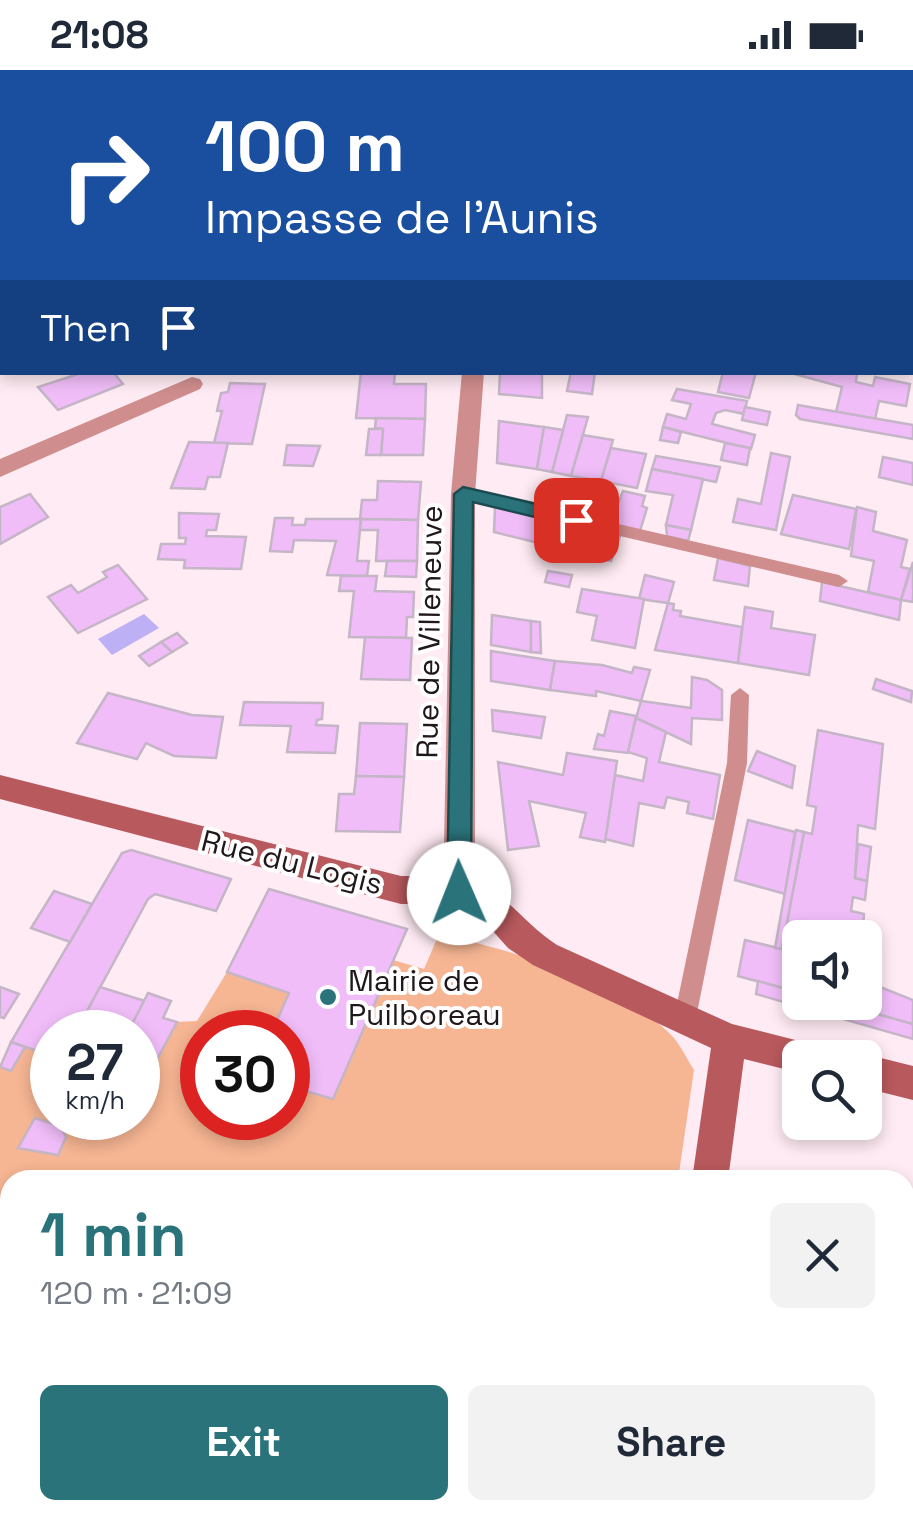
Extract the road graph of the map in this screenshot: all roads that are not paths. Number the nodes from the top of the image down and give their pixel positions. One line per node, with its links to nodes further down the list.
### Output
1 (473, 375): 4 (street, Rue de Villeneuve)
2 (192, 384): 3 (street)
3 (0, 469)
4 (463, 494): 5 (lane); 8 (street, Rue de Villeneuve)
5 (839, 581)
6 (740, 695): 9 (lane)
7 (0, 788): 8 (street, Rue du Logis)
8 (459, 893): 9 (street, Rue du Logis)
9 (685, 1018): 10 (street, Rue du Logis)
10 (729, 1039): 11 (street, Rue du Logis); 14 (street)
11 (782, 1052)
12 (882, 1076): 13 (street)
13 (913, 1083)
14 (711, 1170)

